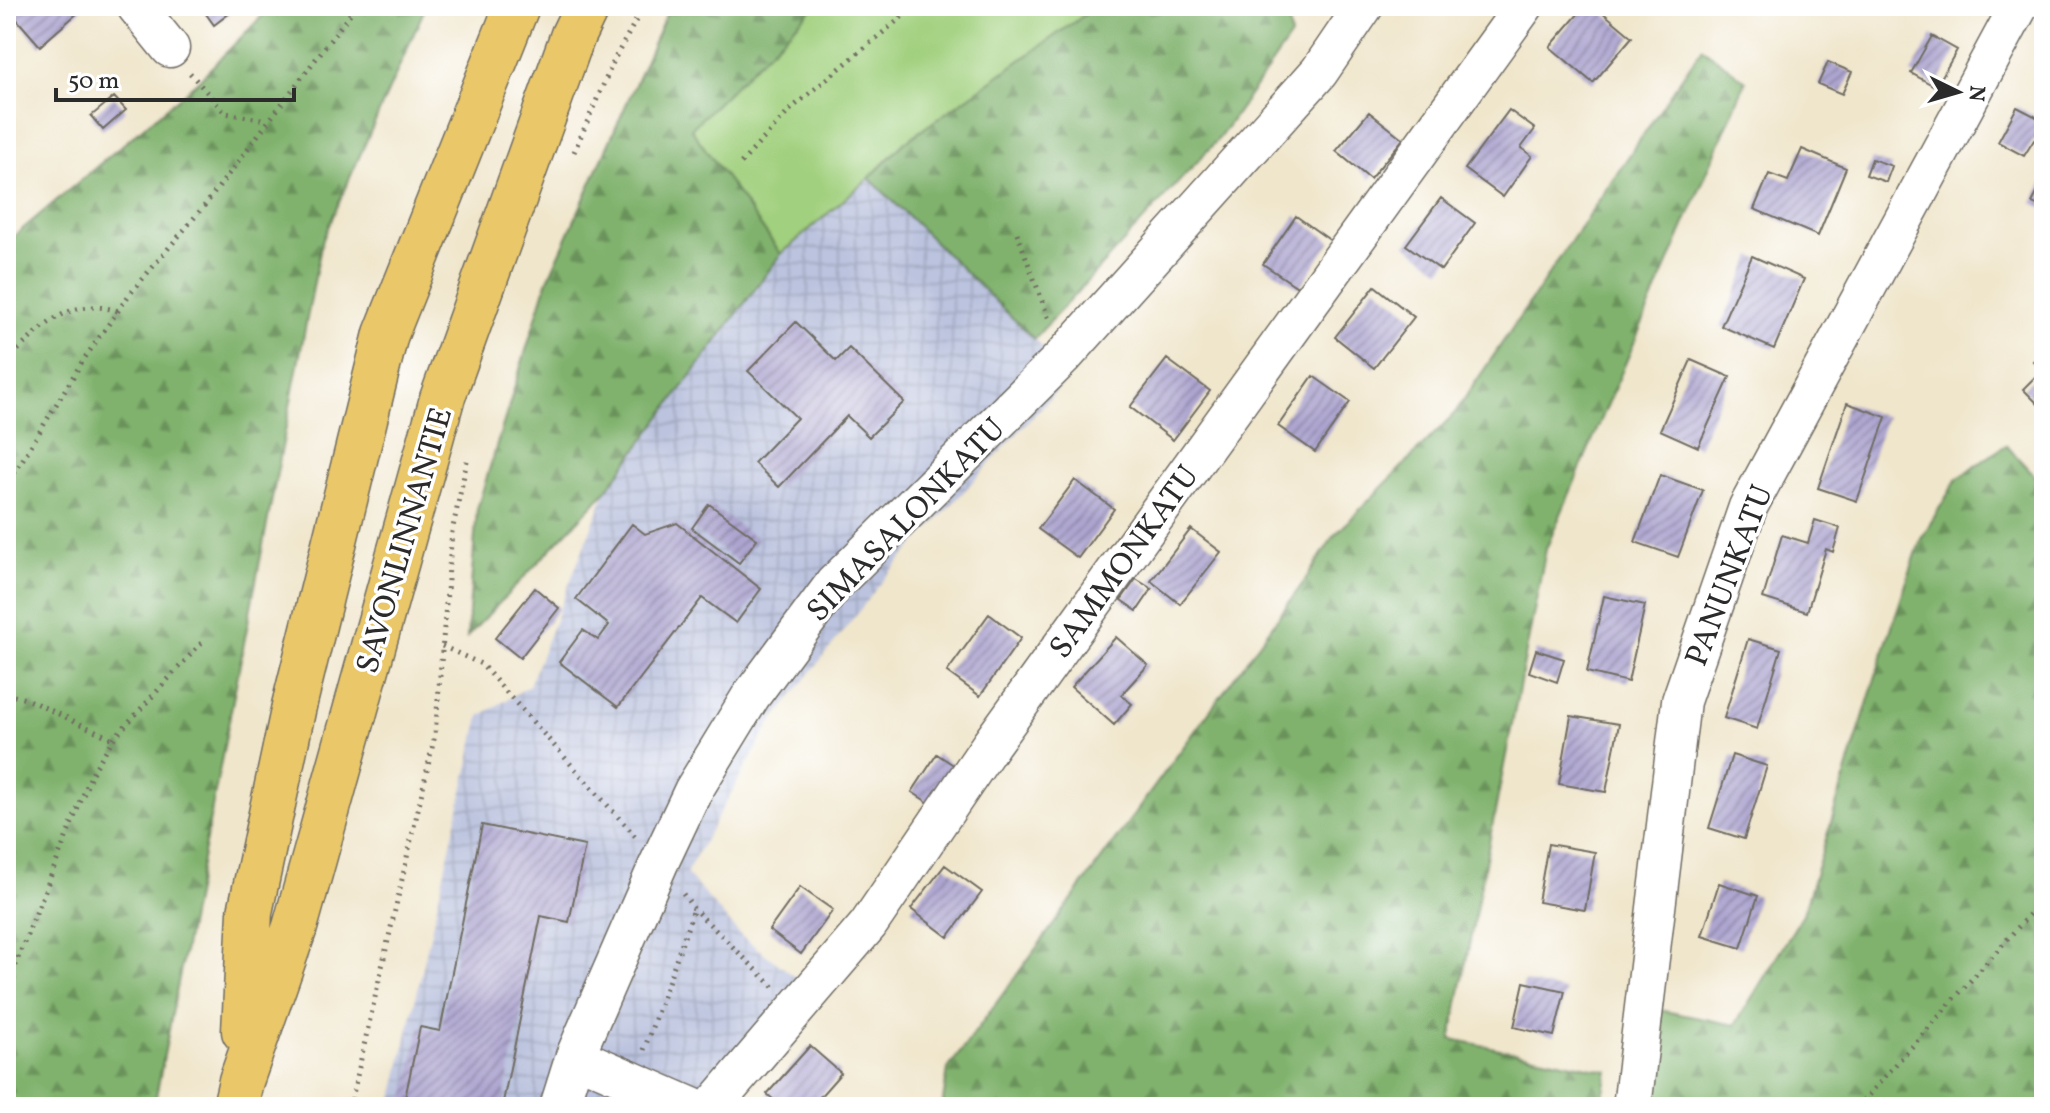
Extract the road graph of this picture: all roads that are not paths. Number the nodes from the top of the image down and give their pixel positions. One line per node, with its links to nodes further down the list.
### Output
1 (136, 6): 7 (street)
2 (517, 6): 9 (highway, SAVONLINNANTIE)
3 (587, 6): 9 (highway, SAVONLINNANTIE)
4 (1364, 6): 8 (street, SIMASALONKATU)
5 (1524, 6): 12 (street, SAMMONKATU)
6 (2019, 6): 13 (street, PANUNKATU)
7 (170, 48)
8 (575, 1056): 10 (street, SIMASALONKATU); 11 (street)
9 (238, 1094)
10 (559, 1107)
11 (692, 1107)
12 (712, 1107)
13 (1632, 1107)

